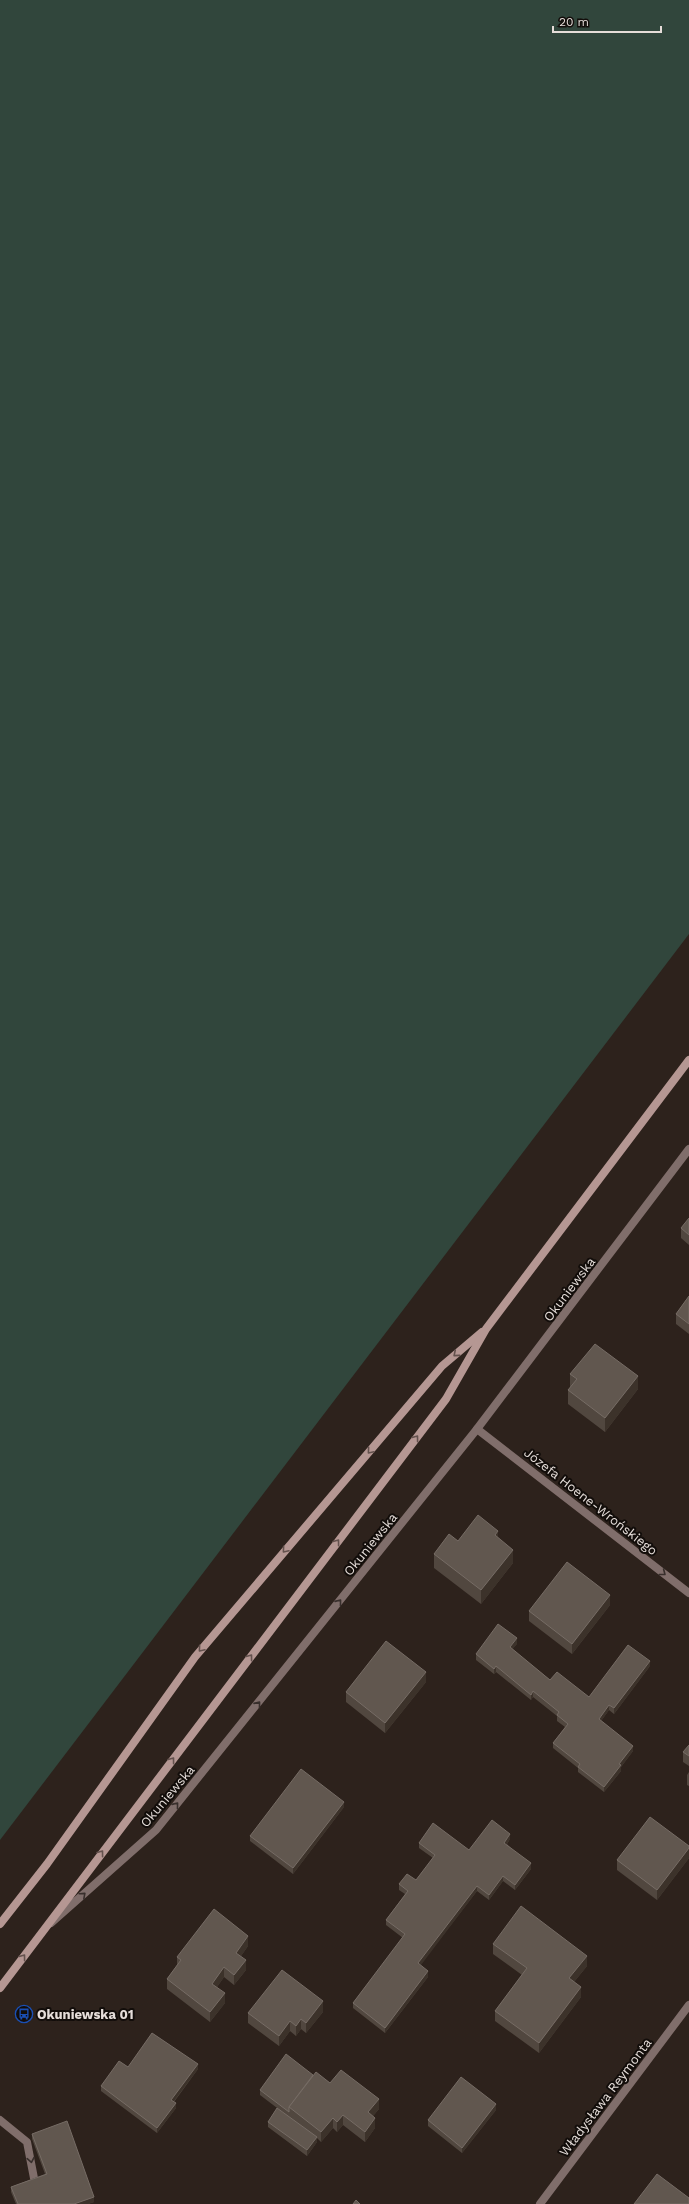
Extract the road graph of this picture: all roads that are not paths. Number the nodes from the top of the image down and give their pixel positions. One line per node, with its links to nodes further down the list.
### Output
1 (689, 1060): 3 (main road, Okuniewska)
2 (689, 1149): 4 (street, Okuniewska)
3 (486, 1329): 6 (main road, Okuniewska, one-way to 6); 7 (main road, Okuniewska, one-way to 3)
4 (477, 1429): 5 (street, Józefa Hoene-Wrońskiego, one-way to 5); 7 (street, Okuniewska, one-way to 4)
5 (689, 1593)
6 (0, 1924)
7 (43, 1930): 8 (main road, Okuniewska, one-way to 7)
8 (0, 1988)
9 (689, 2005): 12 (street, Władysława Reymonta)
10 (0, 2120): 11 (street, one-way to 11)
11 (39, 2204)
12 (540, 2204)

